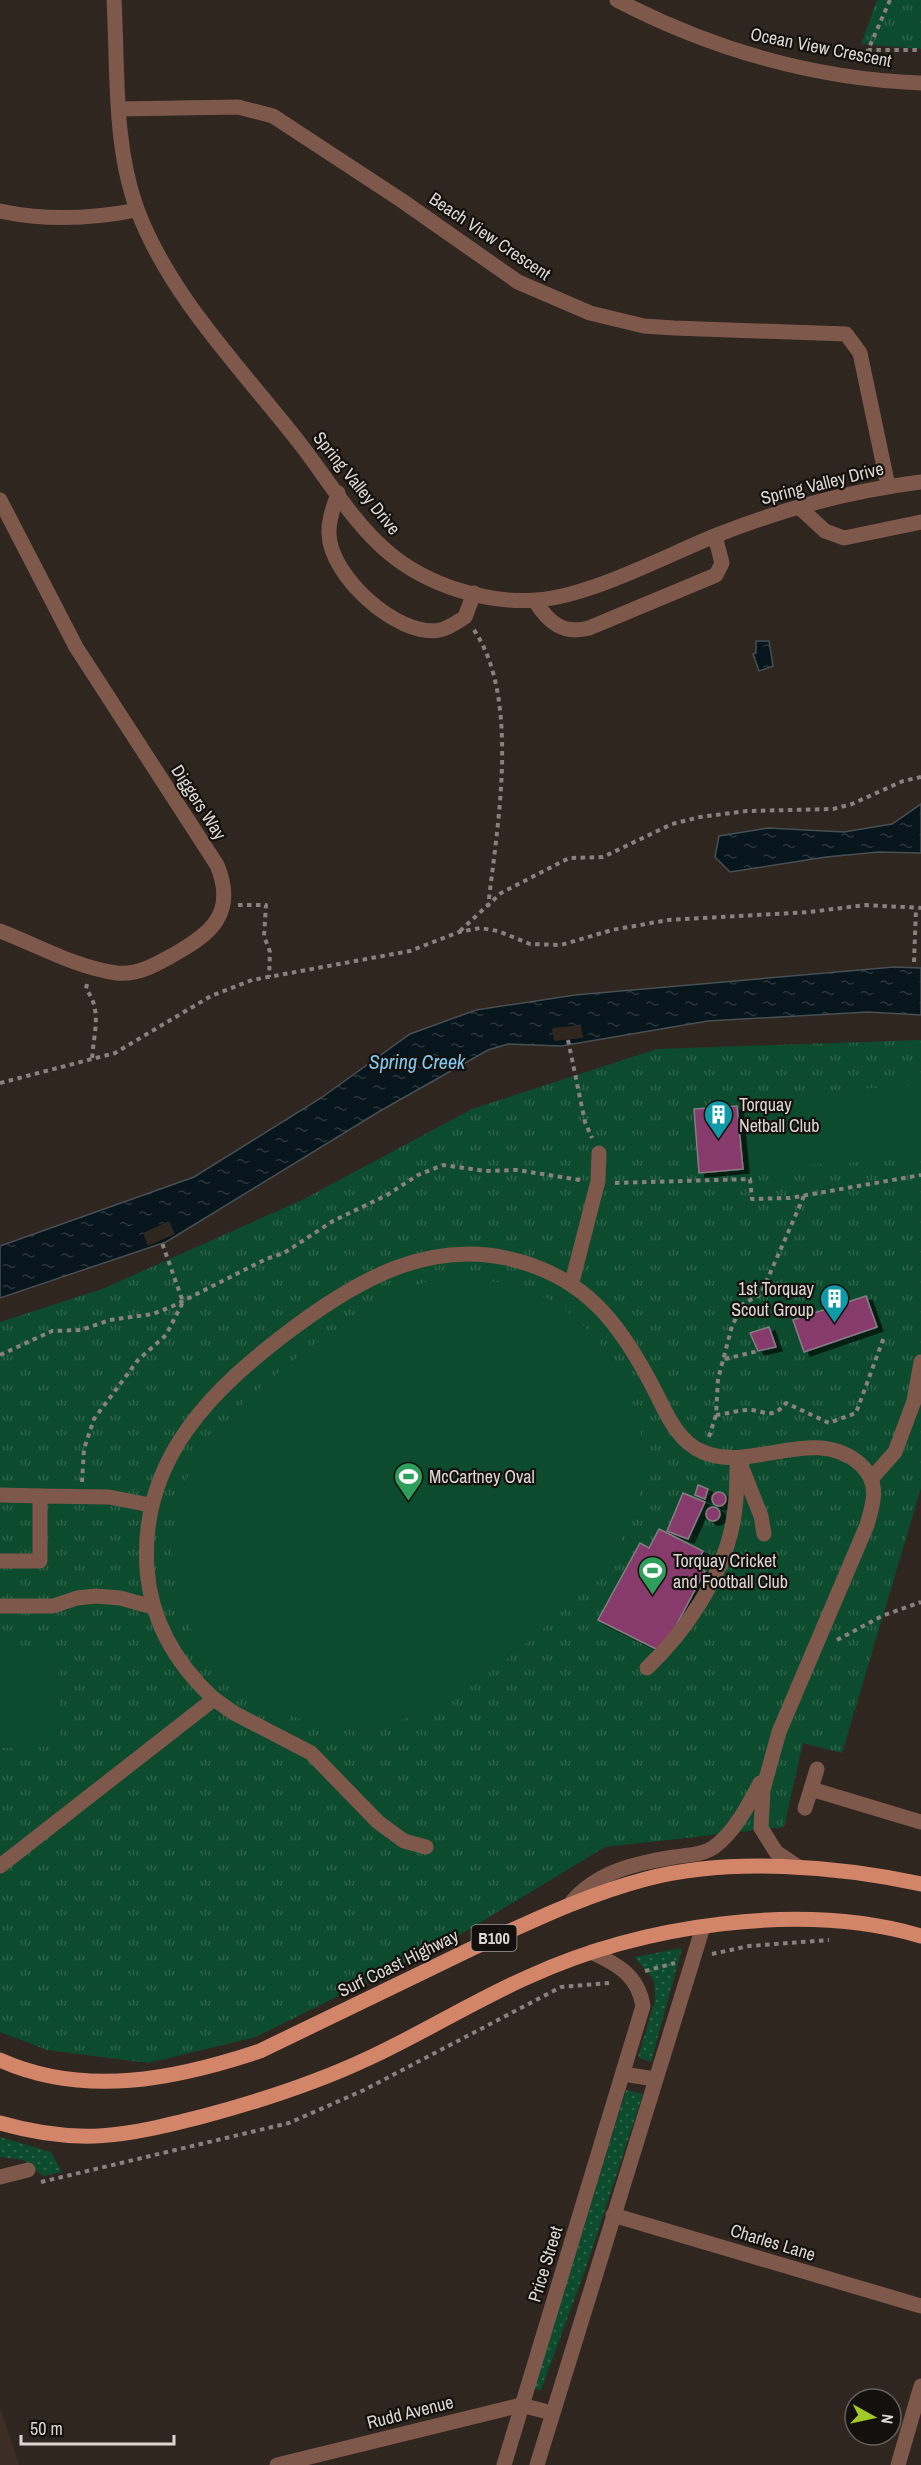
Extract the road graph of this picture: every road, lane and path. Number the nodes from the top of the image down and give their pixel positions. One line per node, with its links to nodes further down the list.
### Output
1 (114, 0): 6 (street, Spring Valley Drive)
2 (617, 0): 5 (street, Ocean View Crescent)
3 (890, 0): 4 (path)
4 (921, 50)
5 (921, 83)
6 (120, 109): 7 (street, Spring Valley Drive); 10 (street, Beach View Crescent)
7 (137, 210): 8 (street); 11 (street, Spring Valley Drive)
8 (0, 211)
9 (921, 482): 10 (street, Spring Valley Drive)
10 (888, 486): 13 (street, Spring Valley Drive)
11 (338, 493): 16 (street, Spring Valley Drive); 18 (street)
12 (0, 500): 20 (street, Diggers Way)
13 (799, 507): 14 (street); 15 (street, Spring Valley Drive)
14 (921, 522)
15 (715, 536): 17 (street, Spring Valley Drive); 17 (street)
16 (474, 593): 17 (street, Spring Valley Drive); 18 (street)
17 (535, 601)
18 (465, 617): 21 (path)
19 (921, 777): 21 (path)
20 (223, 905): 26 (street); 27 (path)
21 (488, 908): 24 (path)
22 (919, 908): 24 (path); 25 (path)
23 (0, 931): 26 (street)
24 (459, 932): 27 (path)
25 (914, 962)
26 (89, 966): 29 (path)
27 (269, 977): 29 (path)
28 (568, 1040): 31 (path)
29 (92, 1061): 30 (path)
30 (0, 1083)
31 (598, 1153): 33 (street)
32 (921, 1175): 34 (path)
33 (598, 1181): 34 (path); 36 (street); 37 (path)
34 (804, 1195): 41 (path)
35 (161, 1240): 37 (path)
36 (572, 1282): 43 (street); 48 (street)
37 (183, 1302): 40 (path); 45 (path)
38 (884, 1337): 41 (path)
39 (758, 1352): 41 (path)
40 (0, 1355)
41 (725, 1359)
42 (921, 1362): 44 (street)
43 (737, 1458): 44 (street); 49 (street); 55 (street)
44 (872, 1478): 54 (street)
45 (82, 1483)
46 (0, 1495): 47 (street)
47 (40, 1496): 48 (street); 50 (street)
48 (150, 1505): 53 (street)
49 (764, 1533)
50 (0, 1561)
51 (921, 1602): 54 (path)
52 (0, 1606): 53 (street)
53 (153, 1607): 56 (street)
54 (813, 1653): 57 (street)
55 (647, 1668)
56 (214, 1699): 62 (street); 63 (street)
57 (767, 1768): 64 (street); 66 (street)
58 (817, 1769): 59 (street)
59 (811, 1789): 60 (street); 61 (street)
60 (805, 1808)
61 (921, 1822)
62 (426, 1847)
63 (0, 1866)
64 (797, 1866): 65 (main road, Surf Coast Highway / B100); 66 (main road, Surf Coast Highway / B100)
65 (921, 1884)
66 (571, 1903): 73 (main road, Surf Coast Highway / B100)
67 (703, 1927): 68 (main road); 70 (main road); 71 (street)
68 (921, 1936)
69 (836, 1939): 71 (path)
70 (591, 1952): 72 (street); 76 (main road)
71 (693, 1959): 72 (path); 75 (street)
72 (631, 1977): 74 (street, Price Street); 78 (path)
73 (0, 2060)
74 (623, 2074): 75 (street); 82 (street, Price Street)
75 (656, 2079): 79 (street)
76 (0, 2123)
77 (0, 2177): 78 (street)
78 (31, 2177)
79 (613, 2215): 80 (street, Charles Lane); 83 (street)
80 (921, 2306)
81 (921, 2386): 87 (street)
82 (521, 2405): 83 (street, Rudd Avenue); 84 (street, Rudd Avenue); 85 (street, Price Street)
83 (552, 2413): 86 (street)
84 (277, 2465)
85 (504, 2465)
86 (537, 2465)
87 (898, 2465)

